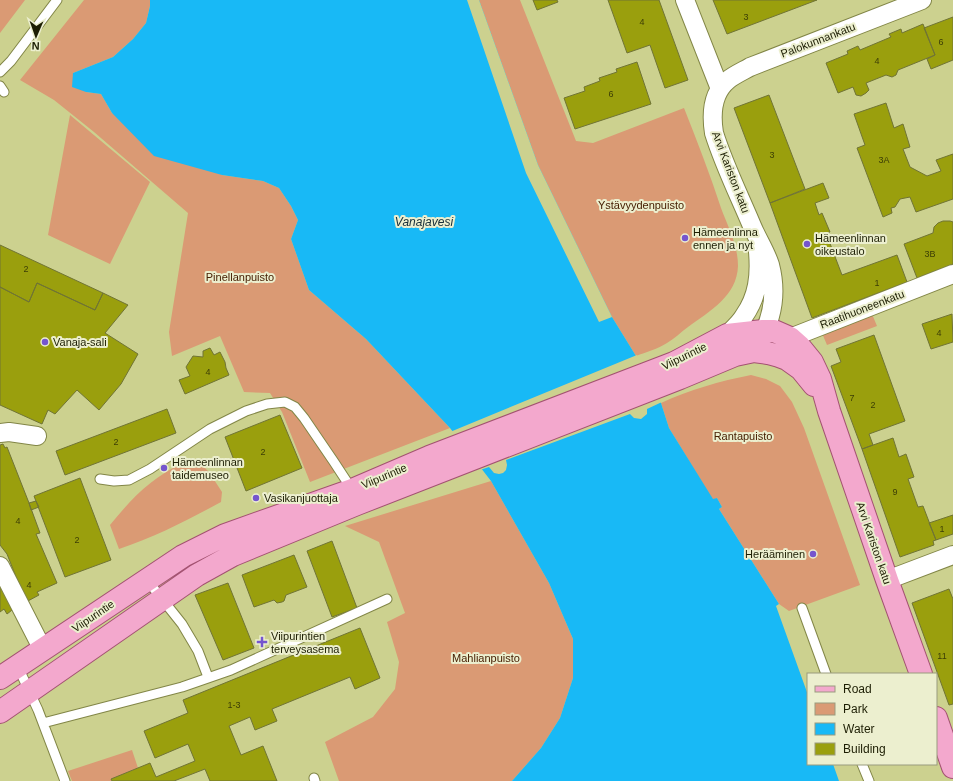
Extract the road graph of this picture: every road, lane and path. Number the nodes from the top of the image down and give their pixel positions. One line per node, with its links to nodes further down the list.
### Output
1 (57, 0): 4 (lane)
2 (686, 0): 5 (street)
3 (922, 0): 5 (street, Palokunnankatu)
4 (0, 72)
5 (720, 89): 6 (street, Arvi Kariston katu)
6 (754, 231): 8 (street, Arvi Kariston katu); 9 (street, Arvi Kariston katu)
7 (953, 274): 12 (street, Raatihuoneenkatu)
8 (754, 298): 10 (street, Arvi Kariston katu); 11 (street, Arvi Kariston katu)
9 (774, 306): 10 (street, Arvi Kariston katu); 12 (street, Arvi Kariston katu)
10 (766, 331): 11 (main road, Viipurintie); 12 (main road, Viipurintie); 13 (street, Arvi Kariston katu); 14 (street, Arvi Kariston katu)
11 (727, 335): 15 (main road, Viipurintie)
12 (790, 338): 14 (street); 16 (main road, Arvi Kariston katu)
13 (754, 351): 14 (main road, Arvi Kariston katu); 15 (main road, Viipurintie)
14 (787, 359): 16 (main road, Arvi Kariston katu)
15 (677, 371): 20 (main road, Viipurintie)
16 (829, 411): 24 (main road, Arvi Kariston katu)
17 (0, 433): 18 (street)
18 (37, 436)
19 (100, 479): 20 (lane)
20 (355, 497): 23 (main road, Viipurintie); 25 (main road, Viipurintie)
21 (953, 555): 24 (street)
22 (0, 566): 28 (street)
23 (146, 580): 25 (lane); 28 (main road, Viipurintie)
24 (887, 580): 31 (main road, Arvi Kariston katu)
25 (161, 600): 32 (lane); 34 (main road, Viipurintie)
26 (387, 600): 32 (lane)
27 (802, 608): 30 (lane)
28 (43, 650): 29 (main road, Viipurintie)
29 (18, 667): 33 (main road, Viipurintie); 34 (lane)
30 (826, 673)
31 (920, 673)
32 (208, 677): 37 (lane)
33 (0, 678)
34 (30, 691): 35 (main road, Viipurintie); 37 (lane)
35 (0, 712)
36 (937, 721): 39 (main road)
37 (43, 723): 40 (lane)
38 (862, 765): 41 (lane)
39 (953, 767)
40 (65, 781)
41 (869, 781)

